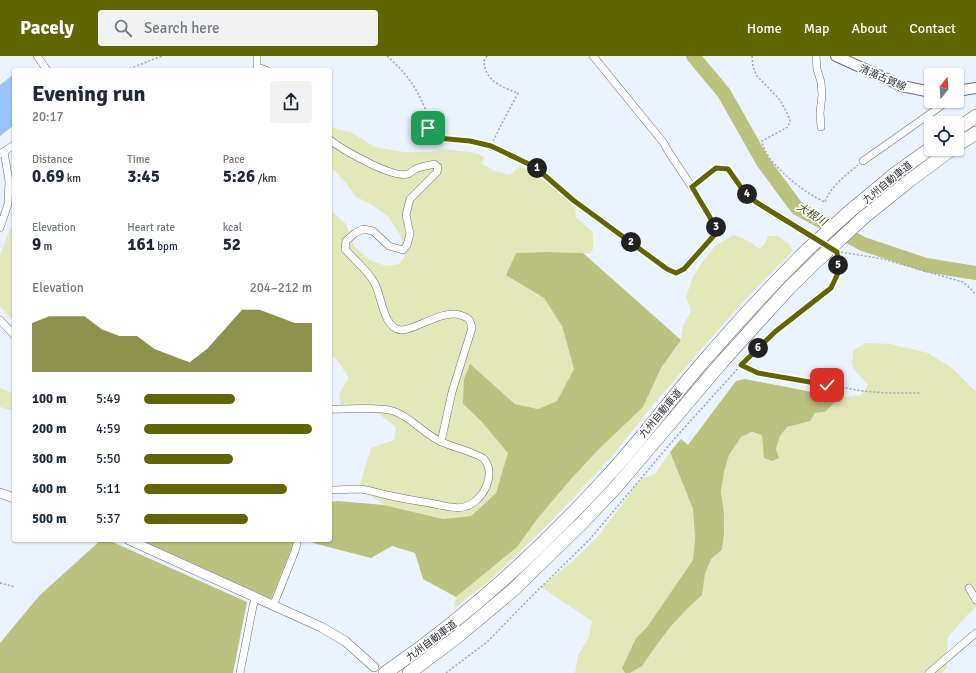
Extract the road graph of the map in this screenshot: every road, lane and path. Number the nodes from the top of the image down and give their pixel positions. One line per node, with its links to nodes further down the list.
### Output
1 (36, 56): 10 (street)
2 (162, 56): 11 (path)
3 (256, 56): 12 (street)
4 (387, 56): 24 (path)
5 (487, 56): 24 (path)
6 (593, 56): 29 (street)
7 (752, 56): 28 (path)
8 (816, 56): 19 (street)
9 (836, 56): 14 (main road, 清滝古賀線)
10 (45, 68)
11 (131, 68)
12 (260, 68)
13 (976, 88): 15 (main road)
14 (924, 91)
15 (964, 91)
16 (938, 108): 28 (street)
17 (976, 116): 18 (highway)
18 (964, 124)
19 (821, 127)
20 (976, 133): 21 (highway)
21 (964, 141)
22 (332, 142): 38 (street)
23 (12, 146): 25 (street)
24 (491, 146): 29 (path)
25 (2, 153): 30 (street)
26 (924, 153): 53 (highway, 九州自動車道, bridge)
27 (943, 156): 54 (highway, 九州自動車道, bridge)
28 (863, 161)
29 (692, 187): 31 (path)
30 (0, 228)
31 (808, 234)
32 (976, 295): 35 (path)
33 (0, 320): 34 (street)
34 (12, 333)
35 (741, 365): 36 (path); 55 (path)
36 (921, 393)
37 (332, 409): 38 (street)
38 (440, 442): 39 (street)
39 (332, 490)
40 (0, 493): 41 (street)
41 (12, 497)
42 (133, 542): 47 (street)
43 (297, 542): 49 (street)
44 (0, 583): 45 (path)
45 (15, 587)
46 (969, 588): 48 (street)
47 (256, 598): 49 (street); 52 (street)
48 (976, 600)
49 (273, 606): 51 (street)
50 (976, 633): 56 (street)
51 (374, 667)
52 (240, 673)
53 (385, 673)
54 (409, 673)
55 (446, 673)
56 (929, 673)

